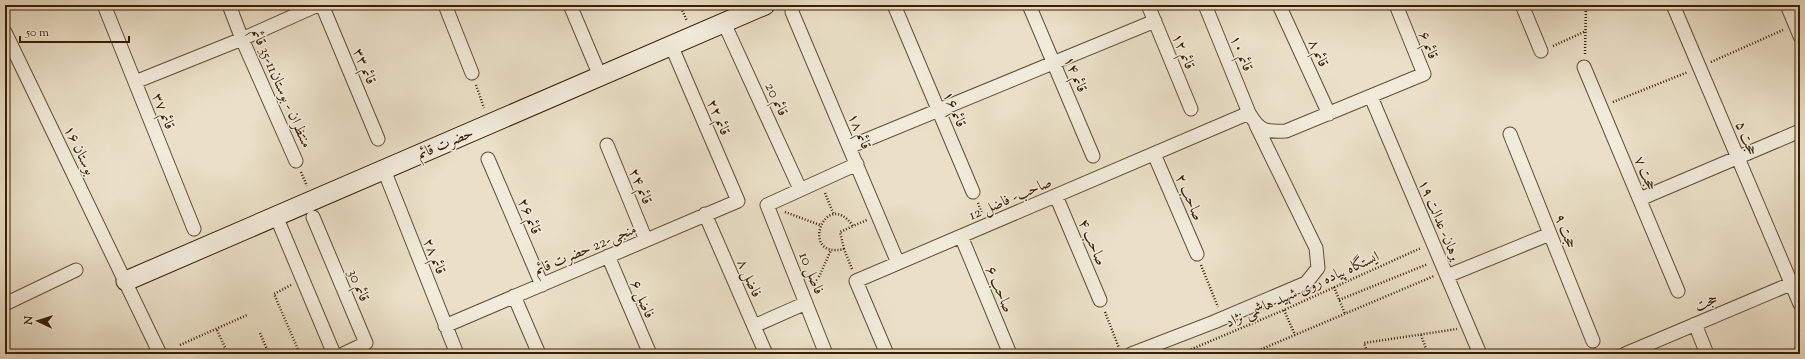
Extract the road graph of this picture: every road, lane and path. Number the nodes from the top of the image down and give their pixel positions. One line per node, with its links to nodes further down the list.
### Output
1 (104, 5): 31 (street, قائم ۳۷)
2 (229, 5): 24 (street, منتظران - بوستان11-35 قائم)
3 (318, 5): 24 (street)
4 (322, 5): 40 (street, قائم ۳۳)
5 (445, 5): 29 (street)
6 (570, 5): 30 (street)
7 (765, 5): 20 (street, حضرت قائم)
8 (894, 5): 34 (street, قائم ۱۶)
9 (1030, 5): 27 (street, قائم ۱۴)
10 (1148, 5): 19 (street, قائم ۱۲)
11 (1205, 5): 36 (street, قائم ۱۰)
12 (1279, 5): 35 (street, قائم ۸)
13 (1396, 5): 32 (street, قائم ۶)
14 (1522, 5): 26 (street)
15 (1586, 5): 21 (path)
16 (1673, 5): 45 (street, حجت ۵)
17 (1787, 5): 23 (street)
18 (792, 12): 42 (street, قائم ۱۸)
19 (1155, 21): 27 (street); 33 (street, قائم ۱۲)
20 (724, 23): 25 (street, حضرت قائم); 51 (street, قائم 20)
21 (1586, 31): 26 (path); 28 (path)
22 (5, 32): 78 (street, بوستان ۱۶)
23 (1800, 36)
24 (242, 39): 31 (street); 47 (street, منتظران - بوستان11-35 قائم)
25 (671, 46): 30 (street, حضرت قائم); 55 (street, قائم ۲۲)
26 (1541, 51)
27 (1054, 63): 34 (street); 44 (street, قائم ۱۴)
28 (1584, 67): 54 (street, حجت ۷)
29 (472, 73): 37 (path)
30 (600, 76): 37 (street, حضرت قائم)
31 (135, 82): 65 (street, قائم ۳۷)
32 (1371, 97): 35 (street); 69 (street, برهان- عدالت ۱۹)
33 (1191, 109)
34 (938, 110): 42 (street); 52 (street, قائم ۱۶)
35 (1329, 114): 36 (street)
36 (1253, 119): 43 (street, صاحب- فاضل 12); 93 (street, قائم ۱۰)
37 (490, 124): 49 (street, حضرت قائم)
38 (1800, 131): 45 (street)
39 (1510, 134): 66 (street, حجت ۹)
40 (378, 139)
41 (606, 145): 68 (street, قائم ۲۴)
42 (850, 147): 48 (street, قائم ۱۸)
43 (1154, 154): 53 (street, صاحب- فاضل 12); 72 (street, صاحب ۲)
44 (1093, 156)
45 (1738, 158): 54 (street); 80 (street, حجت ۵)
46 (488, 159): 81 (street, قائم ۲۶)
47 (296, 161): 57 (path)
48 (857, 164): 50 (street); 60 (street, قائم ۱۸)
49 (384, 170): 57 (street, حضرت قائم); 95 (street, قائم ۲۸)
50 (820, 180): 51 (street); 59 (path)
51 (800, 190): 56 (street)
52 (973, 192): 63 (path)
53 (1056, 196): 63 (street, صاحب- فاضل 12); 85 (street, صاحب ۴)
54 (1640, 199): 83 (street, حجت ۷)
55 (738, 200): 58 (street, منجی-22 حضرت قائم)
56 (767, 205): 62 (path); 87 (street, فاضل 10)
57 (313, 208): 61 (street, حضرت قائم); 109 (street, قائم 30)
58 (705, 214): 68 (street, منجی-22 حضرت قائم); 96 (street, فاضل ۸)
59 (834, 215): 62 (path); 64 (path)
60 (878, 215): 64 (path); 74 (street, قائم ۱۸)
61 (276, 216): 77 (street); 78 (street, حضرت قائم)
62 (820, 225): 70 (path)
63 (987, 225): 67 (street, صاحب- فاضل 12)
64 (853, 226): 71 (path)
65 (194, 229)
66 (1550, 234): 75 (street); 102 (street, حجت ۹)
67 (961, 236): 74 (street, صاحب- فاضل 12); 116 (street, صاحب ۶)
68 (646, 240): 73 (street, منجی-22 حضرت قائم)
69 (1432, 243): 75 (street, برهان- عدالت ۱۹); 82 (path, ایستگاه پیاده روی شهید هاشمی نژاد)
70 (831, 250): 71 (path); 87 (path)
71 (844, 250): 79 (path)
72 (1197, 254): 93 (path)
73 (608, 256): 81 (street, منجی-22 حضرت قائم); 112 (street, فاضل ۶)
74 (898, 263): 79 (street, صاحب- فاضل 12)
75 (1444, 269): 86 (path); 91 (path); 97 (street, برهان- عدالت ۱۹)
76 (76, 270): 88 (street)
77 (303, 279): 107 (path); 108 (street)
78 (126, 281): 104 (street, بوستان ۱۶)
79 (856, 281): 115 (street)
80 (1795, 282): 89 (street, حجت ۵); 94 (street, حجت)
81 (542, 285): 84 (street, منجی-22 حضرت قائم)
82 (1334, 288): 86 (path); 90 (path, ایستگاه پیاده روی شهید هاشمی نژاد)
83 (1678, 291)
84 (514, 296): 95 (street, منجی-22 حضرت قائم); 111 (street)
85 (1100, 300): 117 (path)
86 (1339, 300): 91 (path)
87 (806, 303): 96 (street); 114 (street, فاضل 10)
88 (5, 304)
89 (1800, 304)
90 (1284, 310): 100 (path); 119 (path, ایستگاه پیاده روی شهید هاشمی نژاد)
91 (1345, 314): 100 (path)
92 (247, 315): 98 (path)
93 (1223, 318): 118 (street, قائم ۱۰)
94 (1695, 324): 124 (street, حجت); 125 (street)
95 (445, 326): 110 (street, قائم ۲۸)
96 (754, 326): 113 (street, فاضل ۸)
97 (1468, 328): 101 (path); 123 (street, برهان- عدالت ۱۹)
98 (217, 330): 103 (path); 105 (path)
99 (260, 334): 106 (path)
100 (1295, 335): 120 (path)
101 (1421, 335): 121 (path); 122 (path)
102 (1593, 341)
103 (180, 345)
104 (160, 354)
105 (228, 354)
106 (269, 354)
107 (300, 354)
108 (334, 354)
109 (343, 354)
110 (457, 354)
111 (539, 354)
112 (650, 354)
113 (766, 354)
114 (826, 354)
115 (887, 354)
116 (1010, 354)
117 (1121, 354)
118 (1131, 354)
119 (1180, 354)
120 (1250, 354)
121 (1368, 354)
122 (1428, 354)
123 (1480, 354)
124 (1625, 354)
125 (1707, 354)

